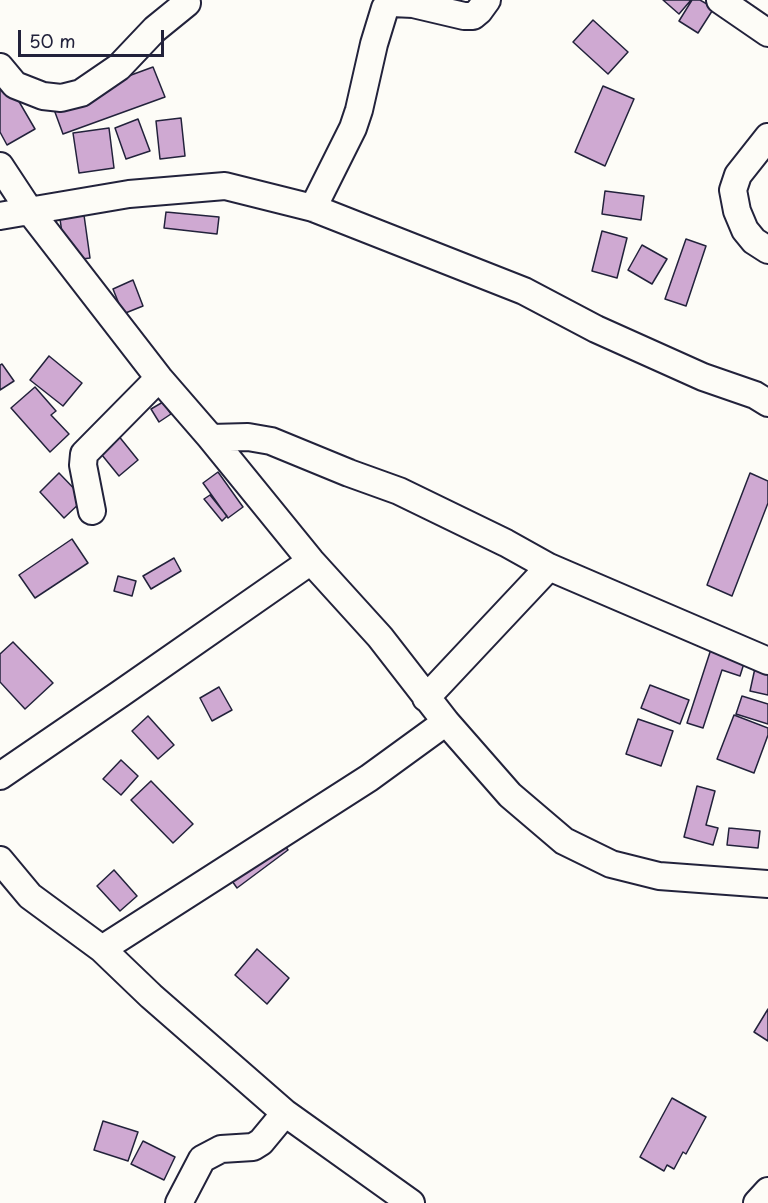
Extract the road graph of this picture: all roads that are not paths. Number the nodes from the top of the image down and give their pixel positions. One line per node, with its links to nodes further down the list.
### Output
1 (487, 0): 8 (street)
2 (720, 0): 4 (street)
3 (187, 3): 5 (street)
4 (768, 33)
5 (0, 67)
6 (768, 137): 11 (street)
7 (0, 166): 9 (street)
8 (313, 208): 9 (street); 13 (street)
9 (29, 210): 10 (street); 12 (street)
10 (0, 216)
11 (768, 250)
12 (159, 378): 14 (street); 15 (street)
13 (768, 403)
14 (211, 438): 16 (street); 17 (street)
15 (92, 511)
16 (311, 561): 19 (street); 21 (street)
17 (549, 567): 18 (street); 19 (street)
18 (768, 661)
19 (426, 698): 20 (street)
20 (446, 722): 23 (street); 24 (street)
21 (0, 776)
22 (0, 860): 24 (street)
23 (768, 884)
24 (102, 949): 25 (street)
25 (285, 1113): 27 (street); 28 (street)
26 (768, 1191): 29 (street)
27 (179, 1203)
28 (411, 1203)
29 (757, 1203)

